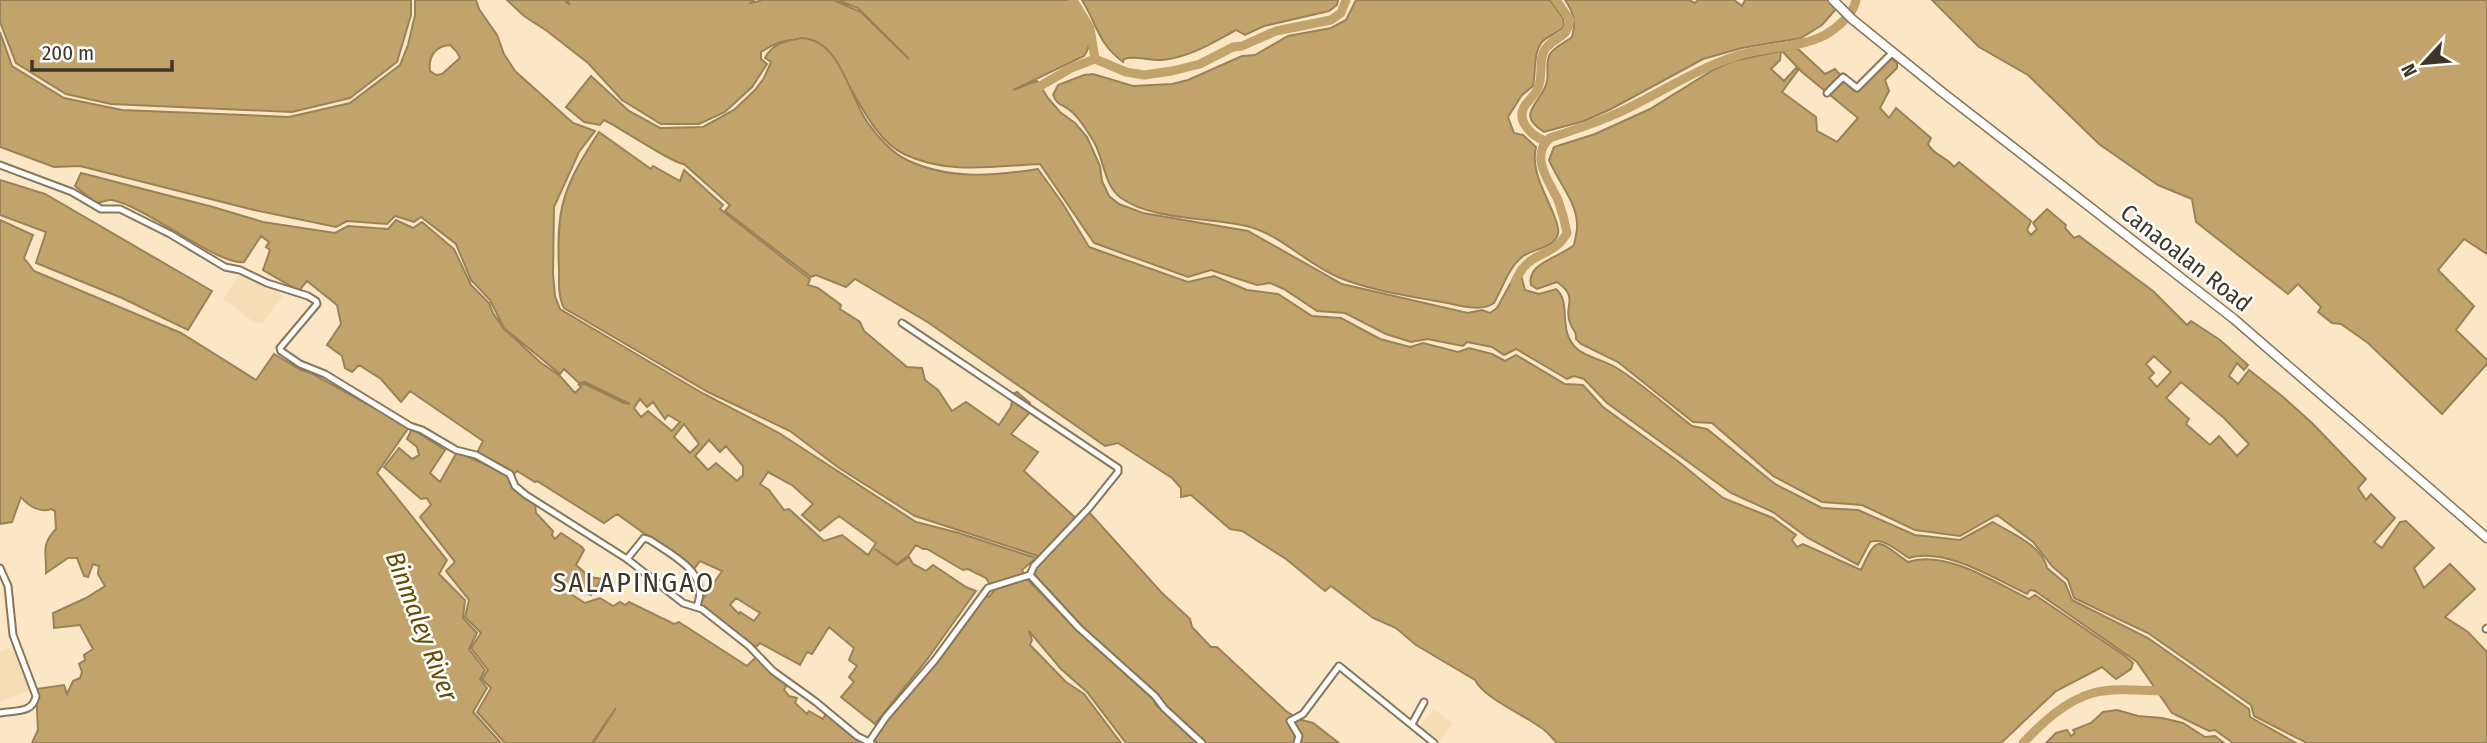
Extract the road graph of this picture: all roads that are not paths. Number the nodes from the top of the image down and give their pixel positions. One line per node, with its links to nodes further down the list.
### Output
1 (1833, 0): 2 (street, Canaoalan Road)
2 (1893, 52): 3 (street); 6 (street, Canaoalan Road)
3 (1827, 93)
4 (0, 165): 7 (street)
5 (902, 323): 9 (street)
6 (2487, 538)
7 (627, 559): 10 (street); 10 (street)
8 (0, 568): 12 (street)
9 (1028, 576): 14 (street); 15 (street)
10 (697, 606): 14 (street)
11 (1424, 702): 13 (street)
12 (0, 713)
13 (1412, 724): 16 (street); 17 (street)
14 (870, 743)
15 (1202, 743)
16 (1297, 743)
17 (1434, 743)

